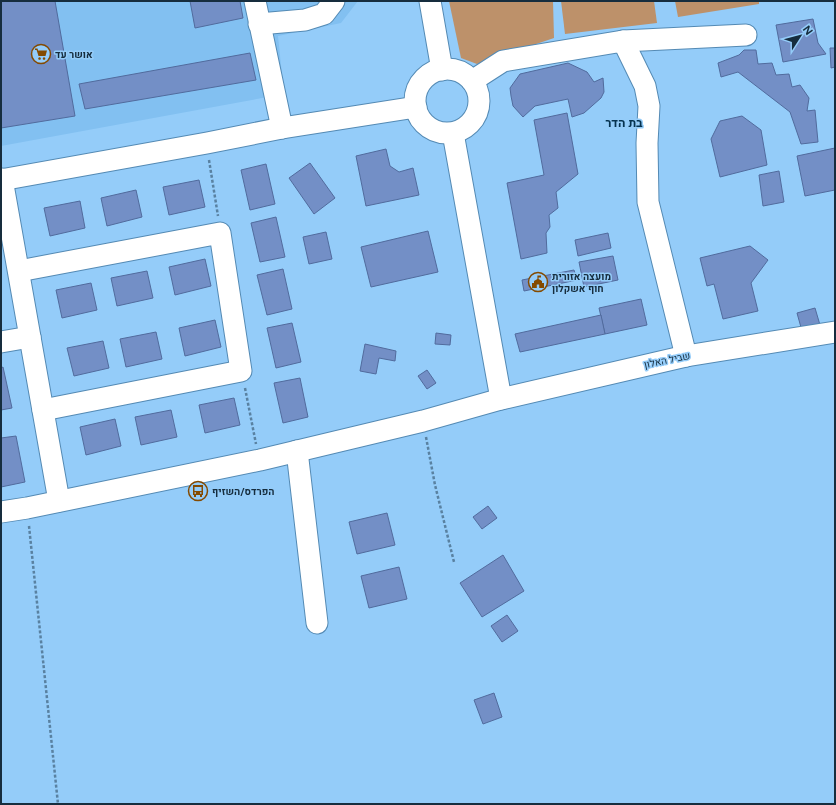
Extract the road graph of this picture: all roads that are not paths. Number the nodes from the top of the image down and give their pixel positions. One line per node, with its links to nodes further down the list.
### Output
1 (254, 1): 4 (street)
2 (334, 1): 4 (street)
3 (430, 1): 7 (street)
4 (259, 24): 10 (street)
5 (746, 35): 6 (street)
6 (623, 41): 8 (street); 17 (street)
7 (442, 70): 8 (street); 9 (street)
8 (472, 81): 11 (street)
9 (416, 107): 10 (street); 11 (street)
10 (282, 128): 12 (street)
11 (453, 132): 18 (street)
12 (2, 180): 13 (street)
13 (19, 272): 15 (street); 19 (street)
14 (835, 332): 17 (street, שביל האלון)
15 (30, 337): 16 (street); 19 (street)
16 (1, 342)
17 (686, 356): 18 (street, שביל האלון)
18 (501, 399): 20 (street, שביל האלון)
19 (43, 410): 21 (street)
20 (297, 451): 21 (street, שביל האלון); 23 (street)
21 (59, 501): 22 (street, שביל האלון)
22 (1, 512)
23 (317, 623)

